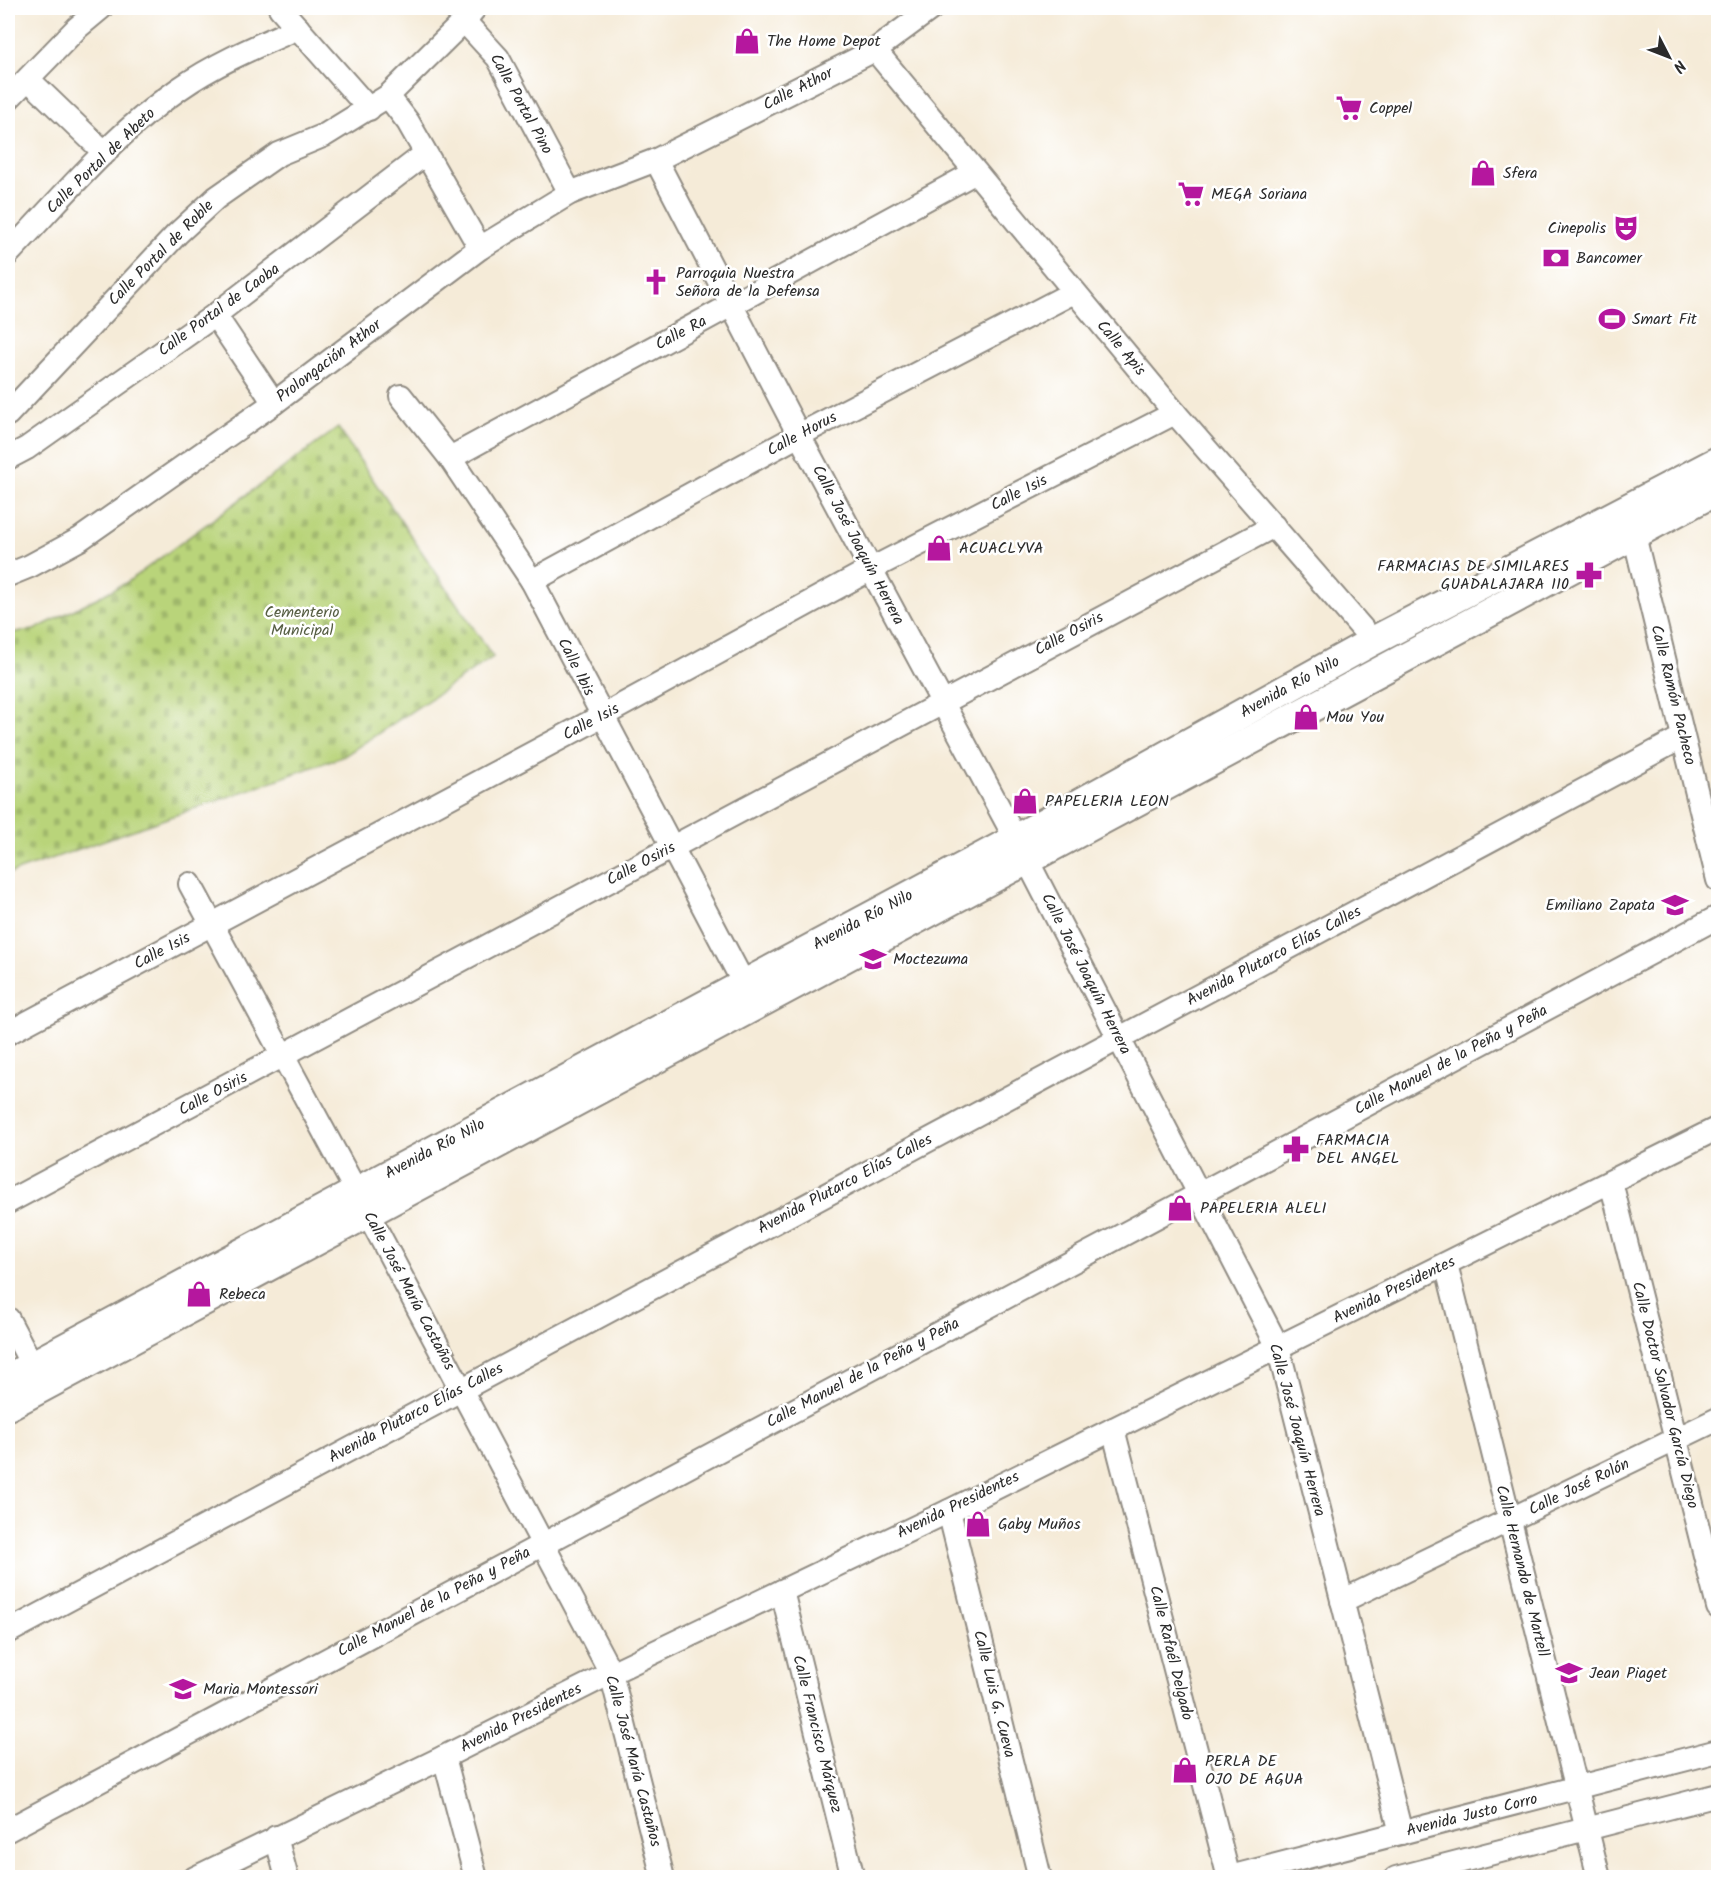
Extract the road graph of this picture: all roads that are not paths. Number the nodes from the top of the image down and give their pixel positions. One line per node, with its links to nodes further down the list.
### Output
1 (101, 8): 7 (street)
2 (280, 8): 5 (street)
3 (932, 8): 6 (street, Calle Athor)
4 (469, 14): 8 (street, Calle Portal de Roble); 15 (street, Calle Portal Pino)
5 (298, 28): 10 (street); 11 (street, Calle Portal de Abeto)
6 (875, 50): 13 (street, Calle Athor); 14 (street, Calle Apis)
7 (28, 79): 9 (street); 11 (street)
8 (388, 96): 10 (street, Calle Portal de Roble); 12 (street)
9 (8, 99)
10 (369, 109): 24 (street, Calle Portal de Roble)
11 (105, 153): 17 (street, Calle Portal de Abeto)
12 (425, 154): 16 (street); 20 (street, Calle Portal de Caoba)
13 (656, 160): 15 (street, Prolongación Athor); 19 (street, Calle José Joaquín Herrera)
14 (974, 172): 18 (street, Calle Apis); 19 (street, Calle Ra)
15 (570, 193): 16 (street, Prolongación Athor)
16 (480, 248): 22 (street, Prolongación Athor)
17 (8, 255)
18 (1074, 292): 23 (street, Calle Apis); 26 (street, Calle Horus)
19 (732, 306): 26 (street, Calle José Joaquín Herrera); 28 (street, Calle Ra)
20 (215, 315): 22 (street); 27 (street, Calle Portal de Caoba)
21 (401, 396): 28 (street, Calle Ibis)
22 (274, 403): 34 (street, Prolongación Athor)
23 (1175, 413): 32 (street, Calle Apis); 33 (street, Calle Isis)
24 (8, 414)
25 (8, 419): 27 (street)
26 (799, 435): 33 (street, Calle José Joaquín Herrera); 35 (street, Calle Horus)
27 (17, 453)
28 (450, 458): 35 (street, Calle Ibis)
29 (1719, 461): 31 (main road, Avenida Río Nilo)
30 (1719, 490): 31 (main road, Avenida Río Nilo)
31 (1628, 523): 36 (main road, Avenida Río Nilo); 39 (street, Calle Ramón Pacheco); 41 (main road, Avenida Río Nilo)
32 (1274, 526): 36 (street, Calle Apis); 37 (street, Calle Osiris)
33 (871, 569): 37 (street, Calle José Joaquín Herrera); 38 (street, Calle Isis)
34 (8, 575)
35 (532, 581): 38 (street, Calle Ibis)
36 (1373, 641): 41 (main road, Avenida Río Nilo)
37 (942, 701): 40 (street, Calle Osiris); 41 (street, Calle José Joaquín Herrera)
38 (602, 716): 40 (street, Calle Ibis); 45 (street, Calle Isis)
39 (1683, 737): 42 (street, Calle Ramón Pacheco); 48 (street, Avenida Plutarco Elías Calles)
40 (671, 847): 46 (street, Calle Ibis); 49 (street, Calle Osiris)
41 (1021, 849): 46 (main road, Avenida Río Nilo); 48 (street, Calle José Joaquín Herrera); 54 (main road, Avenida Río Nilo)
42 (1719, 880)
43 (190, 884): 45 (street, Calle José María Castaños)
44 (1719, 917): 52 (street, Calle Manuel de la Peña y Peña)
45 (211, 925): 47 (street, Calle Isis); 49 (street, Calle José María Castaños)
46 (744, 984): 54 (main road, Avenida Río Nilo)
47 (8, 1033)
48 (1119, 1038): 52 (street, Calle José Joaquín Herrera); 60 (street, Avenida Plutarco Elías Calles)
49 (284, 1057): 53 (street, Calle Osiris); 54 (street, Calle José María Castaños)
50 (1719, 1128): 51 (street, Avenida Presidentes)
51 (1611, 1182): 55 (street, Avenida Presidentes); 64 (street, Calle Doctor Salvador García Diego)
52 (1199, 1194): 57 (street, Calle José Joaquín Herrera); 67 (street, Calle Manuel de la Peña y Peña)
53 (8, 1202)
54 (362, 1202): 58 (main road, Avenida Río Nilo); 60 (street, Calle José María Castaños); 61 (main road, Avenida Río Nilo)
55 (1446, 1264): 57 (street, Avenida Presidentes); 66 (street, Calle Hernando de Martell)
56 (8, 1319): 58 (street)
57 (1278, 1347): 63 (street, Avenida Presidentes); 69 (street, Calle José Joaquín Herrera)
58 (32, 1365): 59 (main road, Avenida Río Nilo)
59 (8, 1378)
60 (461, 1390): 67 (street, Calle José María Castaños); 71 (street, Avenida Plutarco Elías Calles)
61 (8, 1406)
62 (1719, 1419): 64 (street, Calle José Rolón)
63 (1113, 1429): 65 (street, Avenida Presidentes); 82 (street, Calle Rafaél Delgado)
64 (1676, 1440): 66 (street, Calle José Rolón); 70 (street, Calle Doctor Salvador García Diego)
65 (948, 1511): 68 (street, Avenida Presidentes); 88 (street, Calle Luis G. Cueva)
66 (1509, 1520): 69 (street, Calle José Rolón); 75 (street, Calle Hernando de Martell)
67 (543, 1545): 72 (street, Calle José María Castaños); 78 (street, Calle Manuel de la Peña y Peña)
68 (782, 1591): 72 (street, Avenida Presidentes); 87 (street, Calle Francisco Márquez)
69 (1342, 1601): 79 (street, Calle José Joaquín Herrera)
70 (1719, 1607)
71 (8, 1632)
72 (611, 1672): 74 (street, Avenida Presidentes); 86 (street, Calle José María Castaños)
73 (1719, 1751): 75 (street, Avenida Justo Corro)
74 (444, 1757): 80 (street, Avenida Presidentes); 85 (street)
75 (1576, 1788): 77 (street, Calle Hernando de Martell); 79 (street, Avenida Justo Corro)
76 (1719, 1795): 77 (street)
77 (1586, 1829): 81 (street); 89 (street, Calle Hernando de Martell)
78 (8, 1830)
79 (1401, 1833): 82 (street, Avenida Justo Corro)
80 (276, 1837): 83 (street, Avenida Presidentes); 84 (street)
81 (1407, 1876)
82 (1227, 1877)
83 (195, 1878)
84 (287, 1878)
85 (476, 1878)
86 (663, 1878)
87 (853, 1878)
88 (1040, 1878)
89 (1599, 1878)

